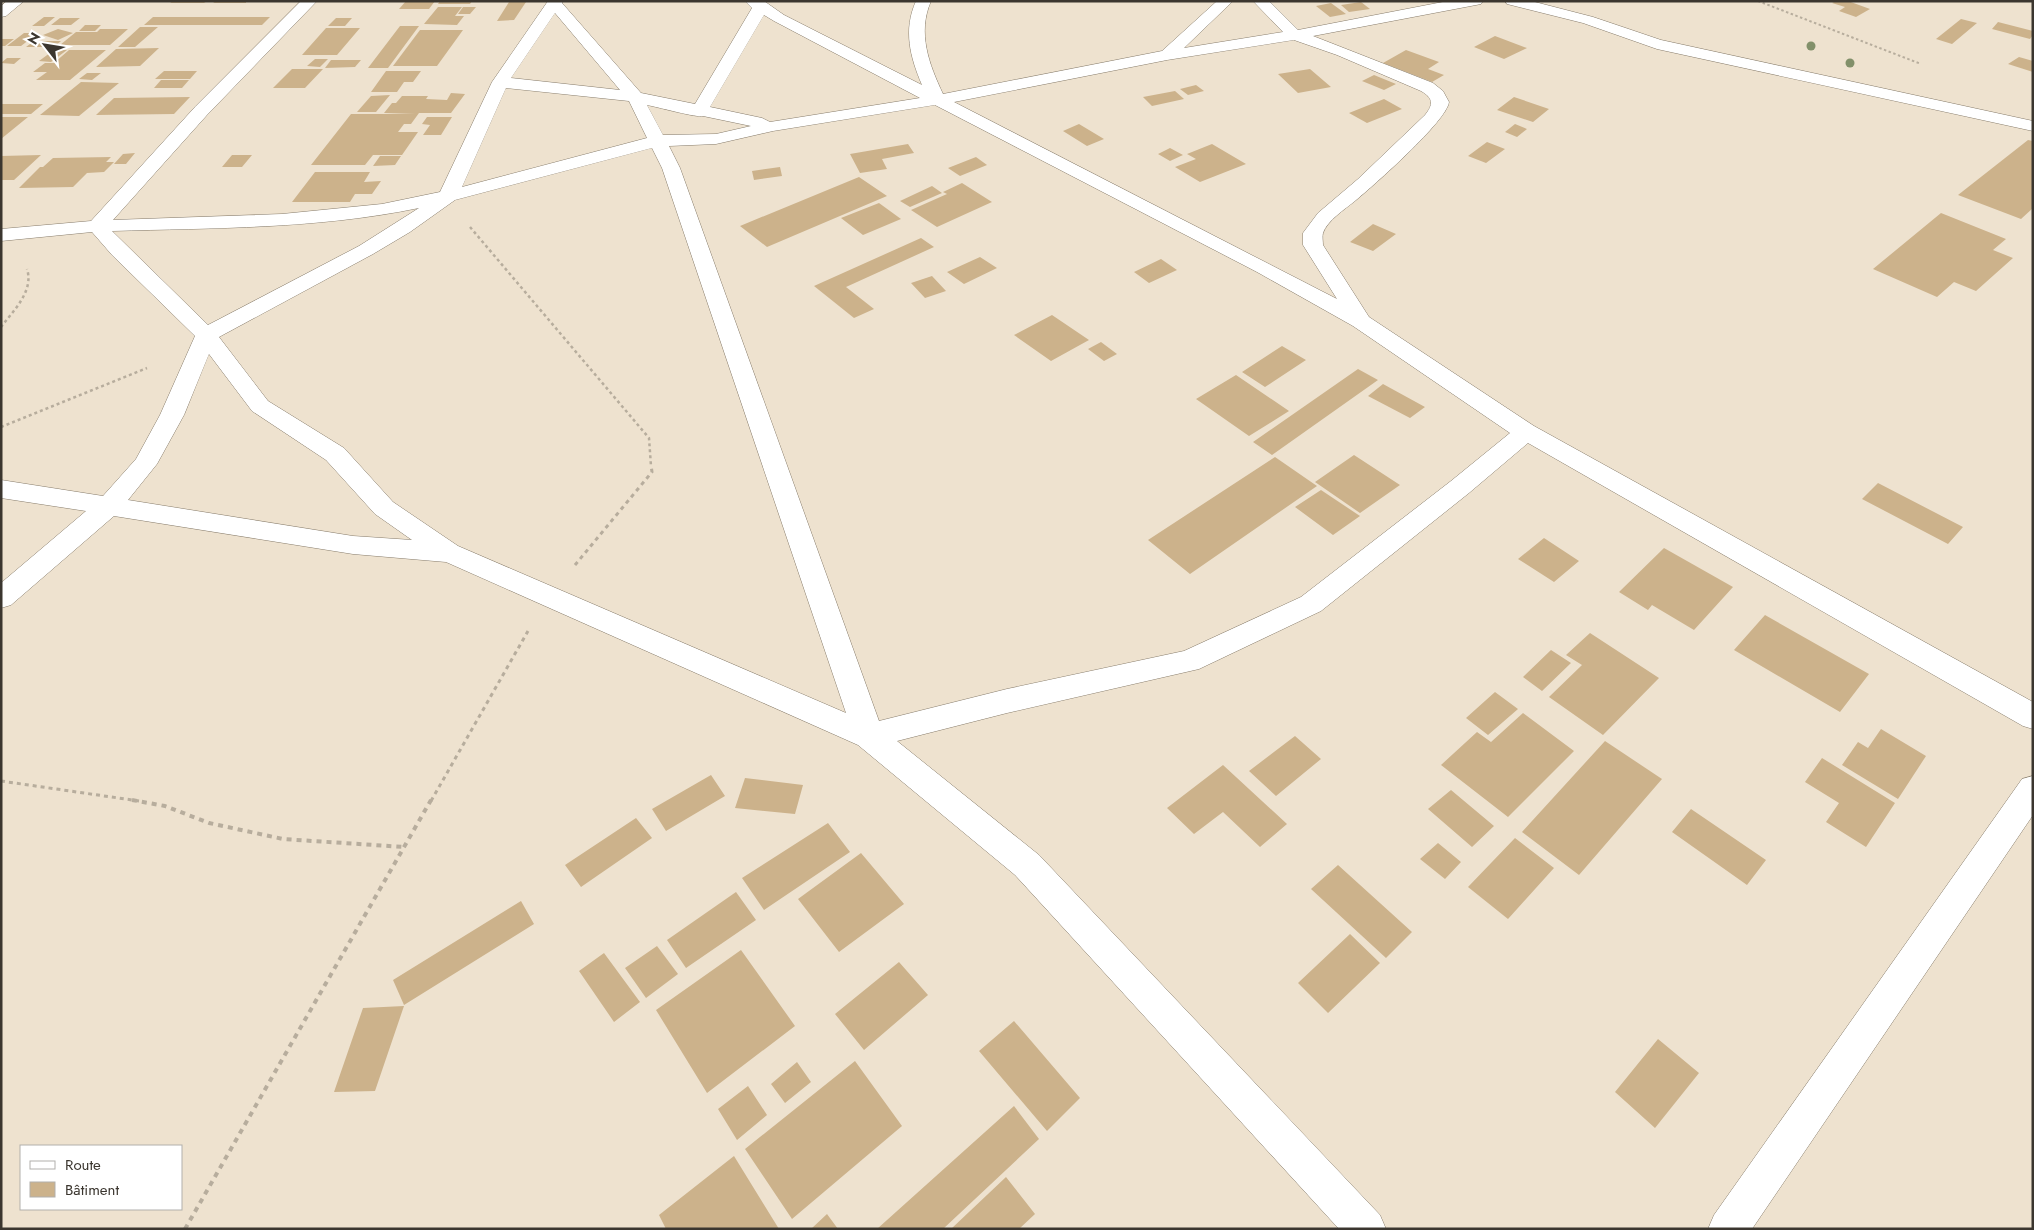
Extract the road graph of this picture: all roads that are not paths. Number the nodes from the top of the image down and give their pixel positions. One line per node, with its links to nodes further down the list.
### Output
1 (17, 1): 10 (street)
2 (310, 1): 23 (street)
3 (924, 1): 15 (street)
4 (1226, 1): 12 (street)
5 (1260, 1): 11 (street)
6 (1476, 1): 11 (street)
7 (1512, 1): 18 (street)
8 (555, 2): 13 (street); 14 (street)
9 (756, 4): 15 (street); 16 (street)
10 (1, 13)
11 (1295, 35): 12 (street); 25 (street)
12 (1167, 55): 15 (street)
13 (500, 82): 14 (street); 22 (street)
14 (634, 97): 16 (street); 20 (street)
15 (937, 100): 17 (street); 25 (street)
16 (699, 112): 17 (street)
17 (773, 126): 19 (street)
18 (2033, 126)
19 (716, 139): 20 (street); 21 (street)
20 (658, 141): 21 (street); 22 (street)
21 (671, 168): 33 (street)
22 (448, 196): 23 (street); 26 (street)
23 (97, 226): 24 (street); 26 (street)
24 (1, 235)
25 (1361, 321): 27 (street)
26 (206, 335): 29 (street); 30 (street)
27 (1526, 432): 32 (street); 33 (street)
28 (1, 489): 29 (street)
29 (108, 507): 30 (street); 31 (street)
30 (449, 553): 33 (street)
31 (1, 598)
32 (2033, 717)
33 (869, 736): 35 (street)
34 (2033, 789): 36 (street)
35 (1366, 1229)
36 (1728, 1229)

